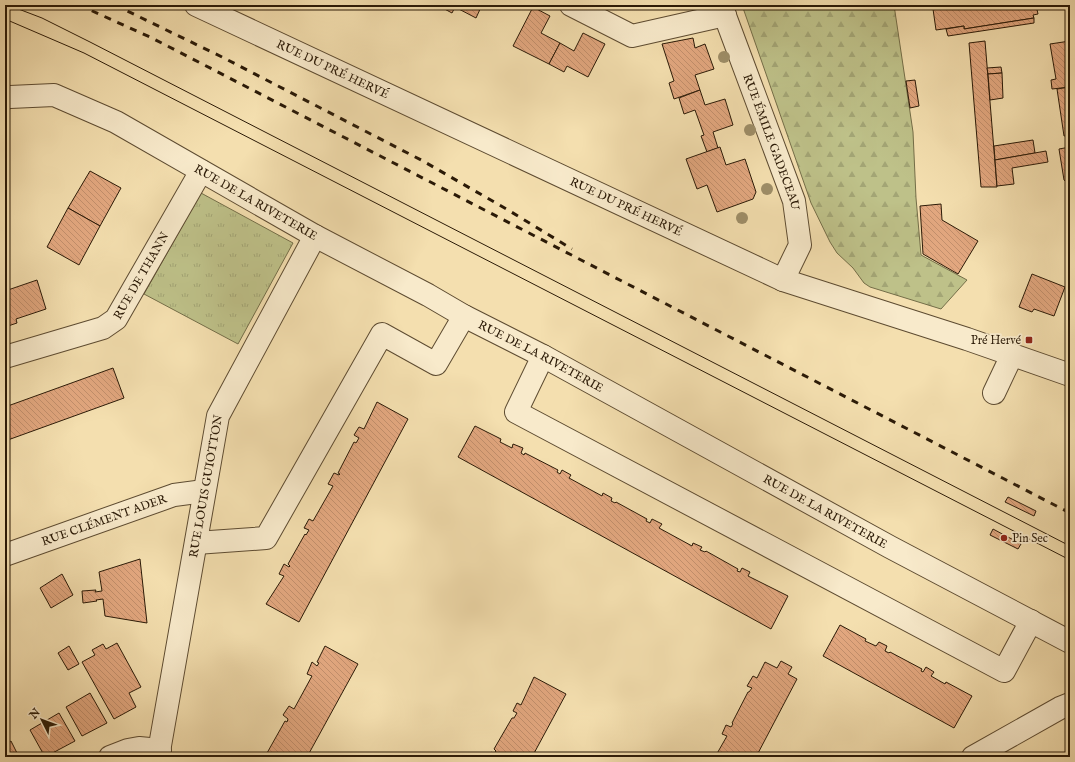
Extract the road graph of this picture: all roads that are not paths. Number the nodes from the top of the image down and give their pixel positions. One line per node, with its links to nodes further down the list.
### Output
1 (196, 5): 7 (street, RUE DU PRÉ HERVÉ)
2 (571, 5): 3 (street)
3 (723, 10): 7 (street, RUE ÉMILE GADECEAU)
4 (5, 98): 5 (street, RUE DE LA RIVETERIE)
5 (201, 171): 6 (street, RUE DE LA RIVETERIE); 11 (street, RUE DE THANN)
6 (315, 236): 8 (street, RUE DE LA RIVETERIE); 14 (street, RUE LOUIS GUIOTTON)
7 (783, 280): 9 (street, RUE DU PRÉ HERVÉ)
8 (464, 316): 10 (street, RUE DE LA RIVETERIE); 15 (street)
9 (1012, 355): 12 (street, RUE DU PRÉ HERVÉ); 13 (street)
10 (543, 356): 17 (street, RUE DE LA RIVETERIE); 17 (street)
11 (5, 358)
12 (1070, 375)
13 (994, 393)
14 (204, 491): 15 (street, RUE LOUIS GUIOTTON); 16 (street, RUE CLÉMENT ADER)
15 (196, 543): 20 (street, RUE LOUIS GUIOTTON)
16 (5, 556)
17 (1031, 621): 18 (street, RUE DE LA RIVETERIE)
18 (1070, 642)
19 (1070, 704): 22 (street)
20 (159, 753): 21 (street)
21 (110, 757)
22 (973, 757)

